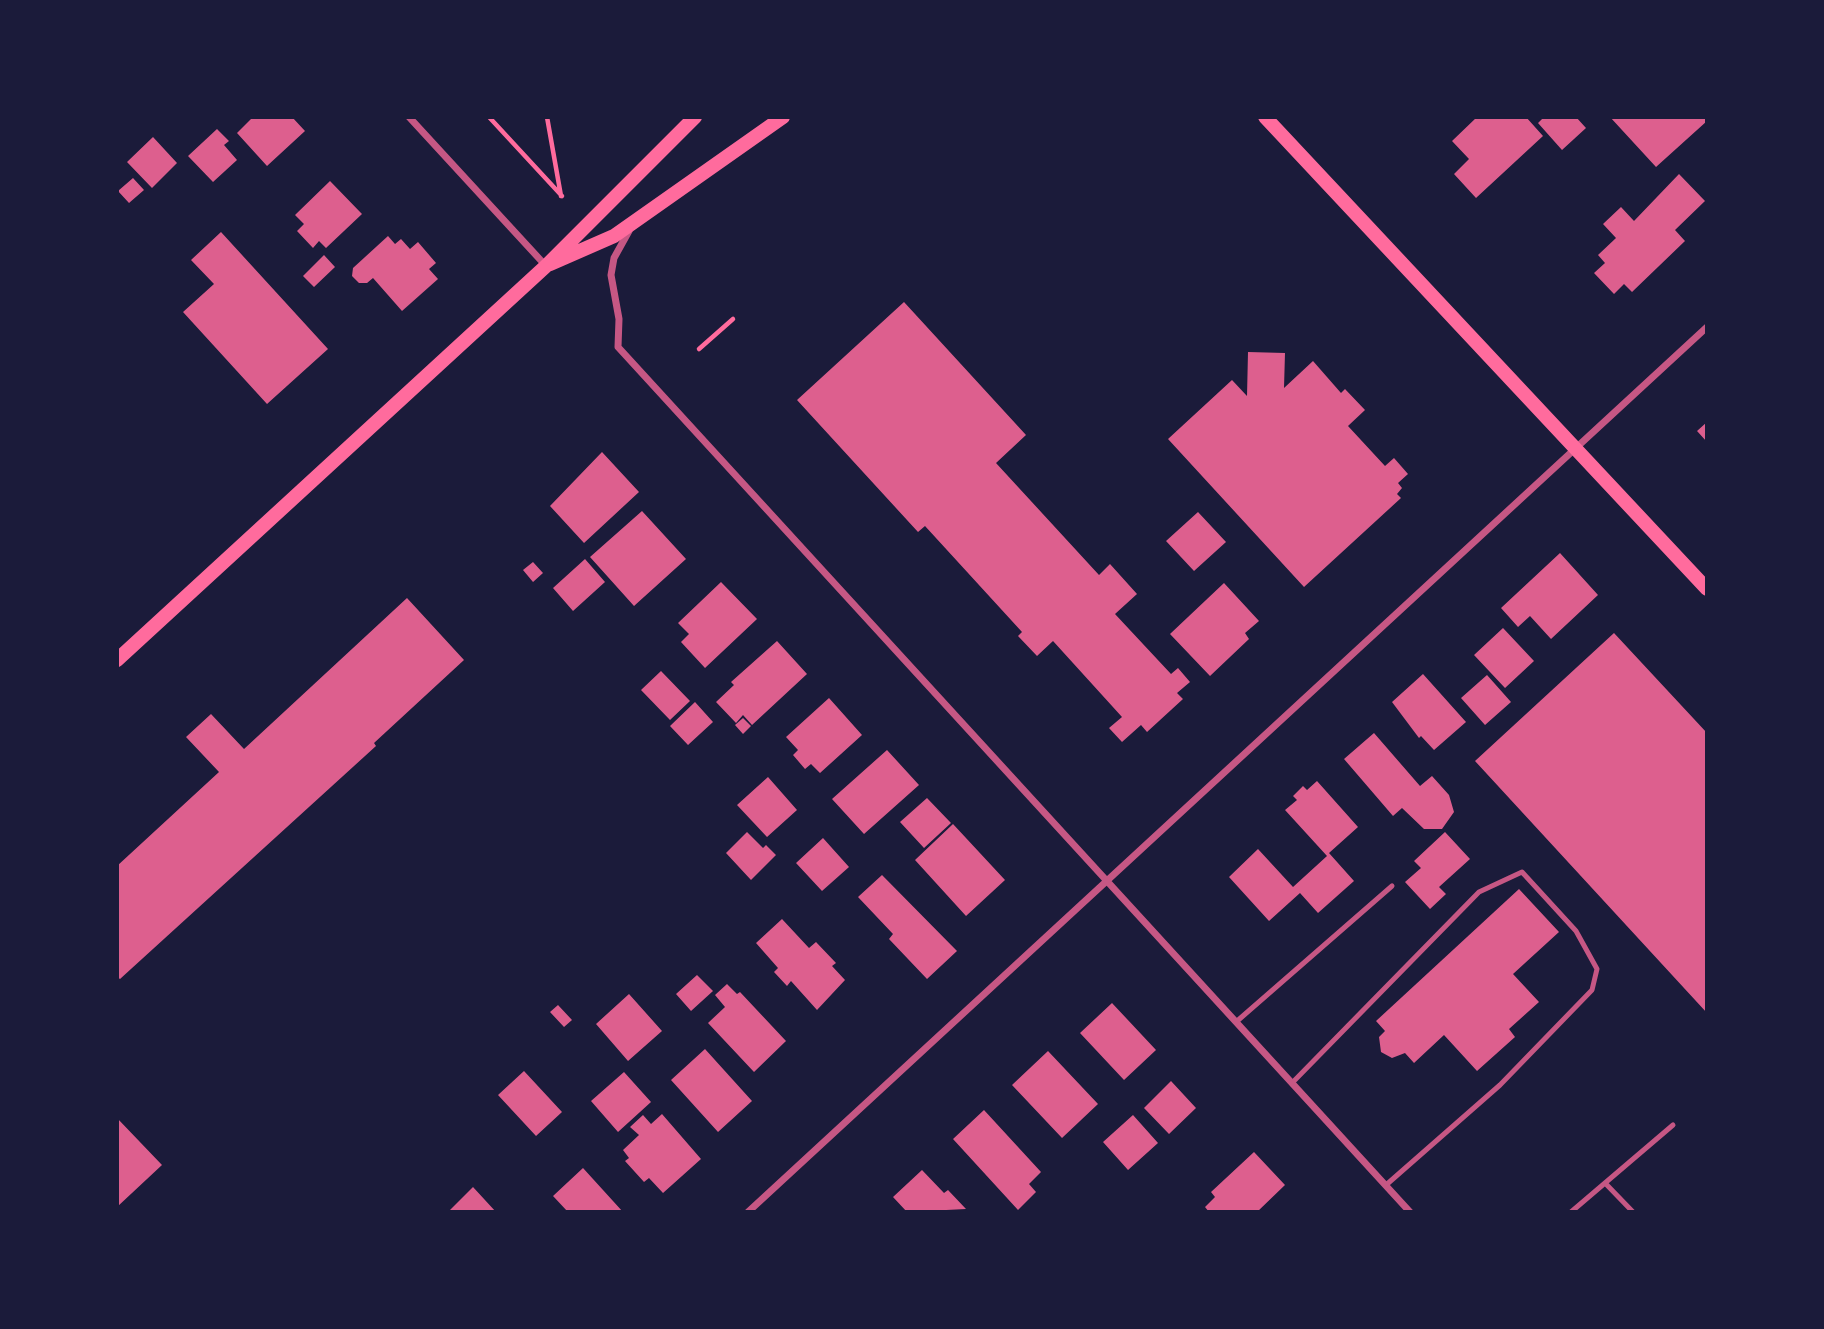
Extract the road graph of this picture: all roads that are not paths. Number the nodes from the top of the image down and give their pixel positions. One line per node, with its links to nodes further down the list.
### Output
1 (409, 117): 6 (street)
2 (695, 117): 6 (main road)
3 (783, 117): 5 (main road)
4 (1265, 117): 8 (main road)
5 (634, 223): 6 (main road); 11 (street)
6 (546, 266): 10 (main road)
7 (1707, 327): 8 (street)
8 (1576, 448): 9 (main road); 11 (street)
9 (1707, 589)
10 (117, 660)
11 (1106, 881): 13 (street); 18 (street)
12 (1392, 886): 13 (lane)
13 (1236, 1022): 14 (street)
14 (1292, 1083): 17 (street); 17 (lane)
15 (1673, 1125): 16 (lane)
16 (1605, 1183): 20 (lane); 21 (lane)
17 (1386, 1185): 19 (street)
18 (748, 1212)
19 (1410, 1212)
20 (1571, 1212)
21 (1633, 1212)

